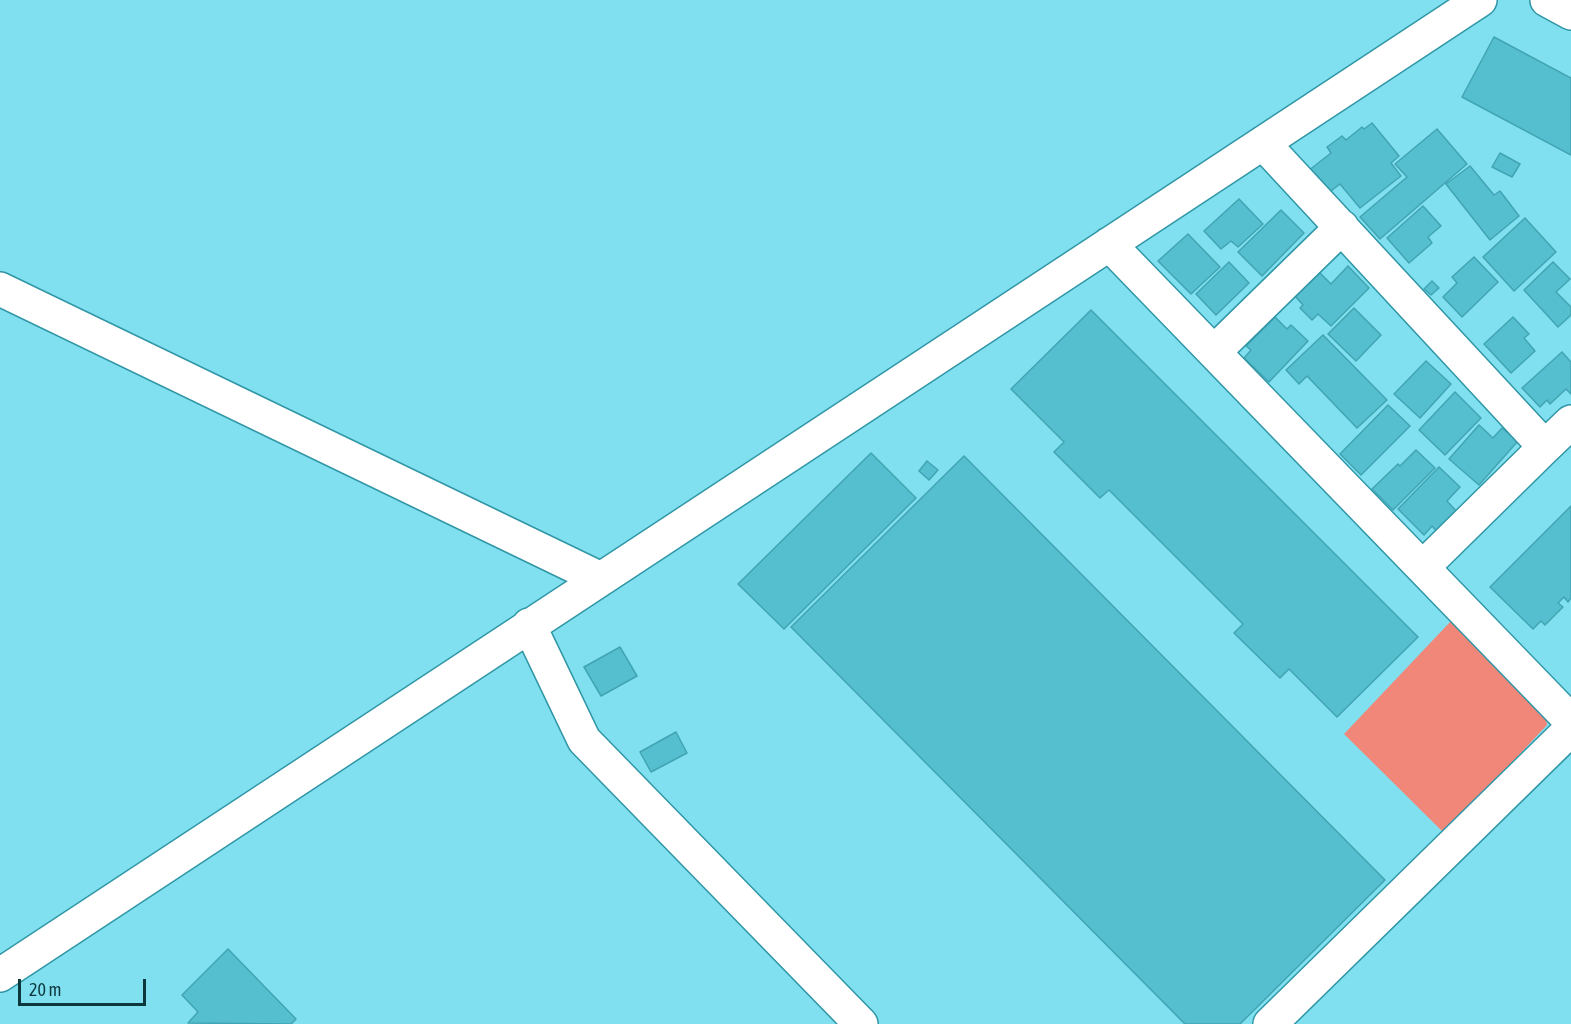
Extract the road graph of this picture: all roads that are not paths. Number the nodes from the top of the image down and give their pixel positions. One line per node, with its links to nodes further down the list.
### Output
1 (1480, 0): 4 (street)
2 (1547, 0): 3 (street)
3 (1571, 13)
4 (1263, 143): 5 (street); 6 (street)
5 (1342, 227): 8 (street); 10 (street)
6 (1109, 244): 8 (street); 12 (street)
7 (0, 289): 12 (street)
8 (1214, 352): 11 (street)
9 (1571, 422): 10 (street)
10 (1545, 447): 11 (street)
11 (1423, 567): 14 (street)
12 (601, 579): 13 (street)
13 (529, 625): 16 (street); 17 (street)
14 (1571, 721)
15 (1571, 729): 18 (street)
16 (0, 975)
17 (861, 1024)
18 (1270, 1024)

